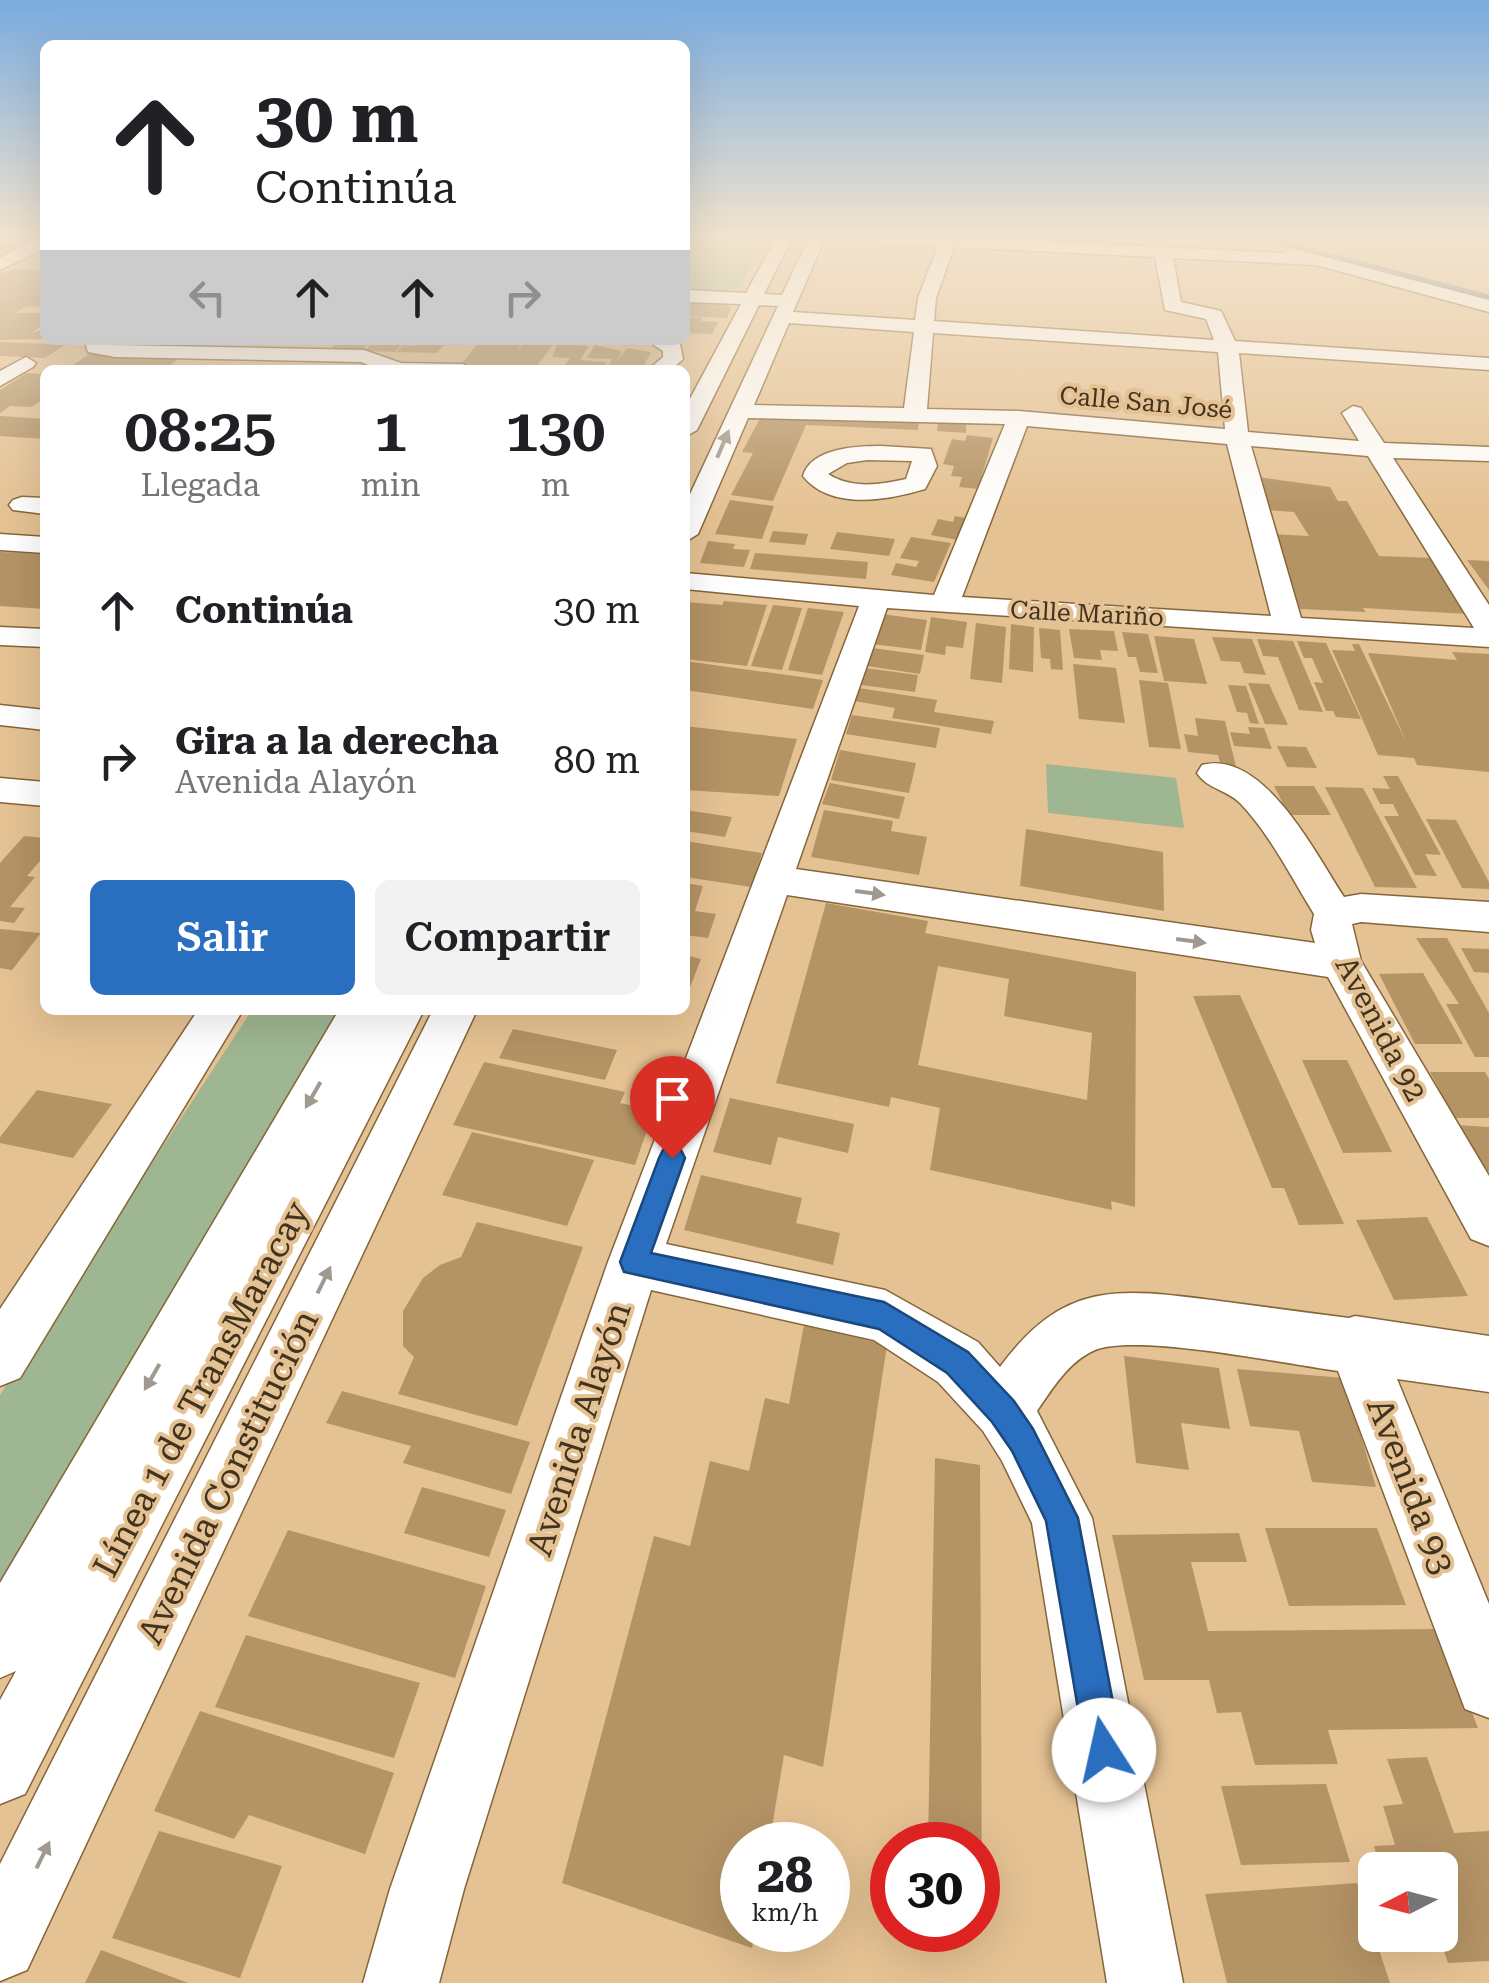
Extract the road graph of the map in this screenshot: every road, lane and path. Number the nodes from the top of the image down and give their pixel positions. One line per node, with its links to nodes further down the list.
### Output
1 (755, 331): 21 (street)
2 (760, 331): 26 (street)
3 (765, 331): 17 (street)
4 (926, 331): 19 (street)
5 (975, 331): 10 (street)
6 (1220, 331): 10 (street)
7 (116, 345): 13 (street)
8 (667, 345): 15 (street)
9 (451, 348): 14 (street)
10 (1228, 349): 12 (street); 22 (street)
11 (26, 363): 16 (street)
12 (1489, 364)
13 (392, 365)
14 (413, 365)
15 (665, 365)
16 (0, 380)
17 (738, 410): 19 (street, Calle San José); 27 (street, one-way to 17)
18 (1353, 413): 23 (street)
19 (922, 414): 20 (street, Calle San José); 24 (street)
20 (1018, 418): 22 (street, Calle San José); 32 (street)
21 (690, 423)
22 (1237, 438): 23 (street, Calle San José); 33 (street)
23 (1376, 450): 25 (street, Calle San José); 34 (street)
24 (923, 454)
25 (1489, 454)
26 (693, 456)
27 (690, 522)
28 (0, 542): 29 (street)
29 (40, 545)
30 (690, 582): 31 (street, Calle Mariño)
31 (876, 598): 32 (street, Calle Mariño); 43 (street, Avenida Alayón)
32 (945, 605): 33 (street, Calle Mariño)
33 (1288, 624): 37 (street, Calle Mariño)
34 (1489, 628)
35 (0, 636): 36 (street)
36 (40, 638)
37 (1489, 638)
38 (0, 715): 39 (street)
39 (40, 719)
40 (1214, 773): 44 (street)
41 (0, 790): 42 (street)
42 (40, 794)
43 (773, 878): 46 (street, one-way to 46); 52 (street, Avenida Alayón)
44 (1334, 914): 45 (street, Avenida 92); 46 (street, Avenida 92)
45 (1489, 917)
46 (1341, 963): 51 (street, Avenida 92)
47 (218, 1015): 54 (street)
48 (358, 1015): 57 (street, one-way to 57)
49 (399, 1015): 59 (street, Línea 1 de TransMaracay)
50 (454, 1015): 60 (street, Avenida Constitución, one-way to 50)
51 (1489, 1223)
52 (634, 1262): 56 (street); 61 (street, Avenida Alayón)
53 (1355, 1343): 55 (street); 56 (street); 58 (street, Avenida 93)
54 (0, 1358)
55 (1489, 1364)
56 (1003, 1412): 62 (street)
57 (0, 1644)
58 (1489, 1684)
59 (0, 1769)
60 (0, 1943)
61 (401, 1983)
62 (1145, 1983)

